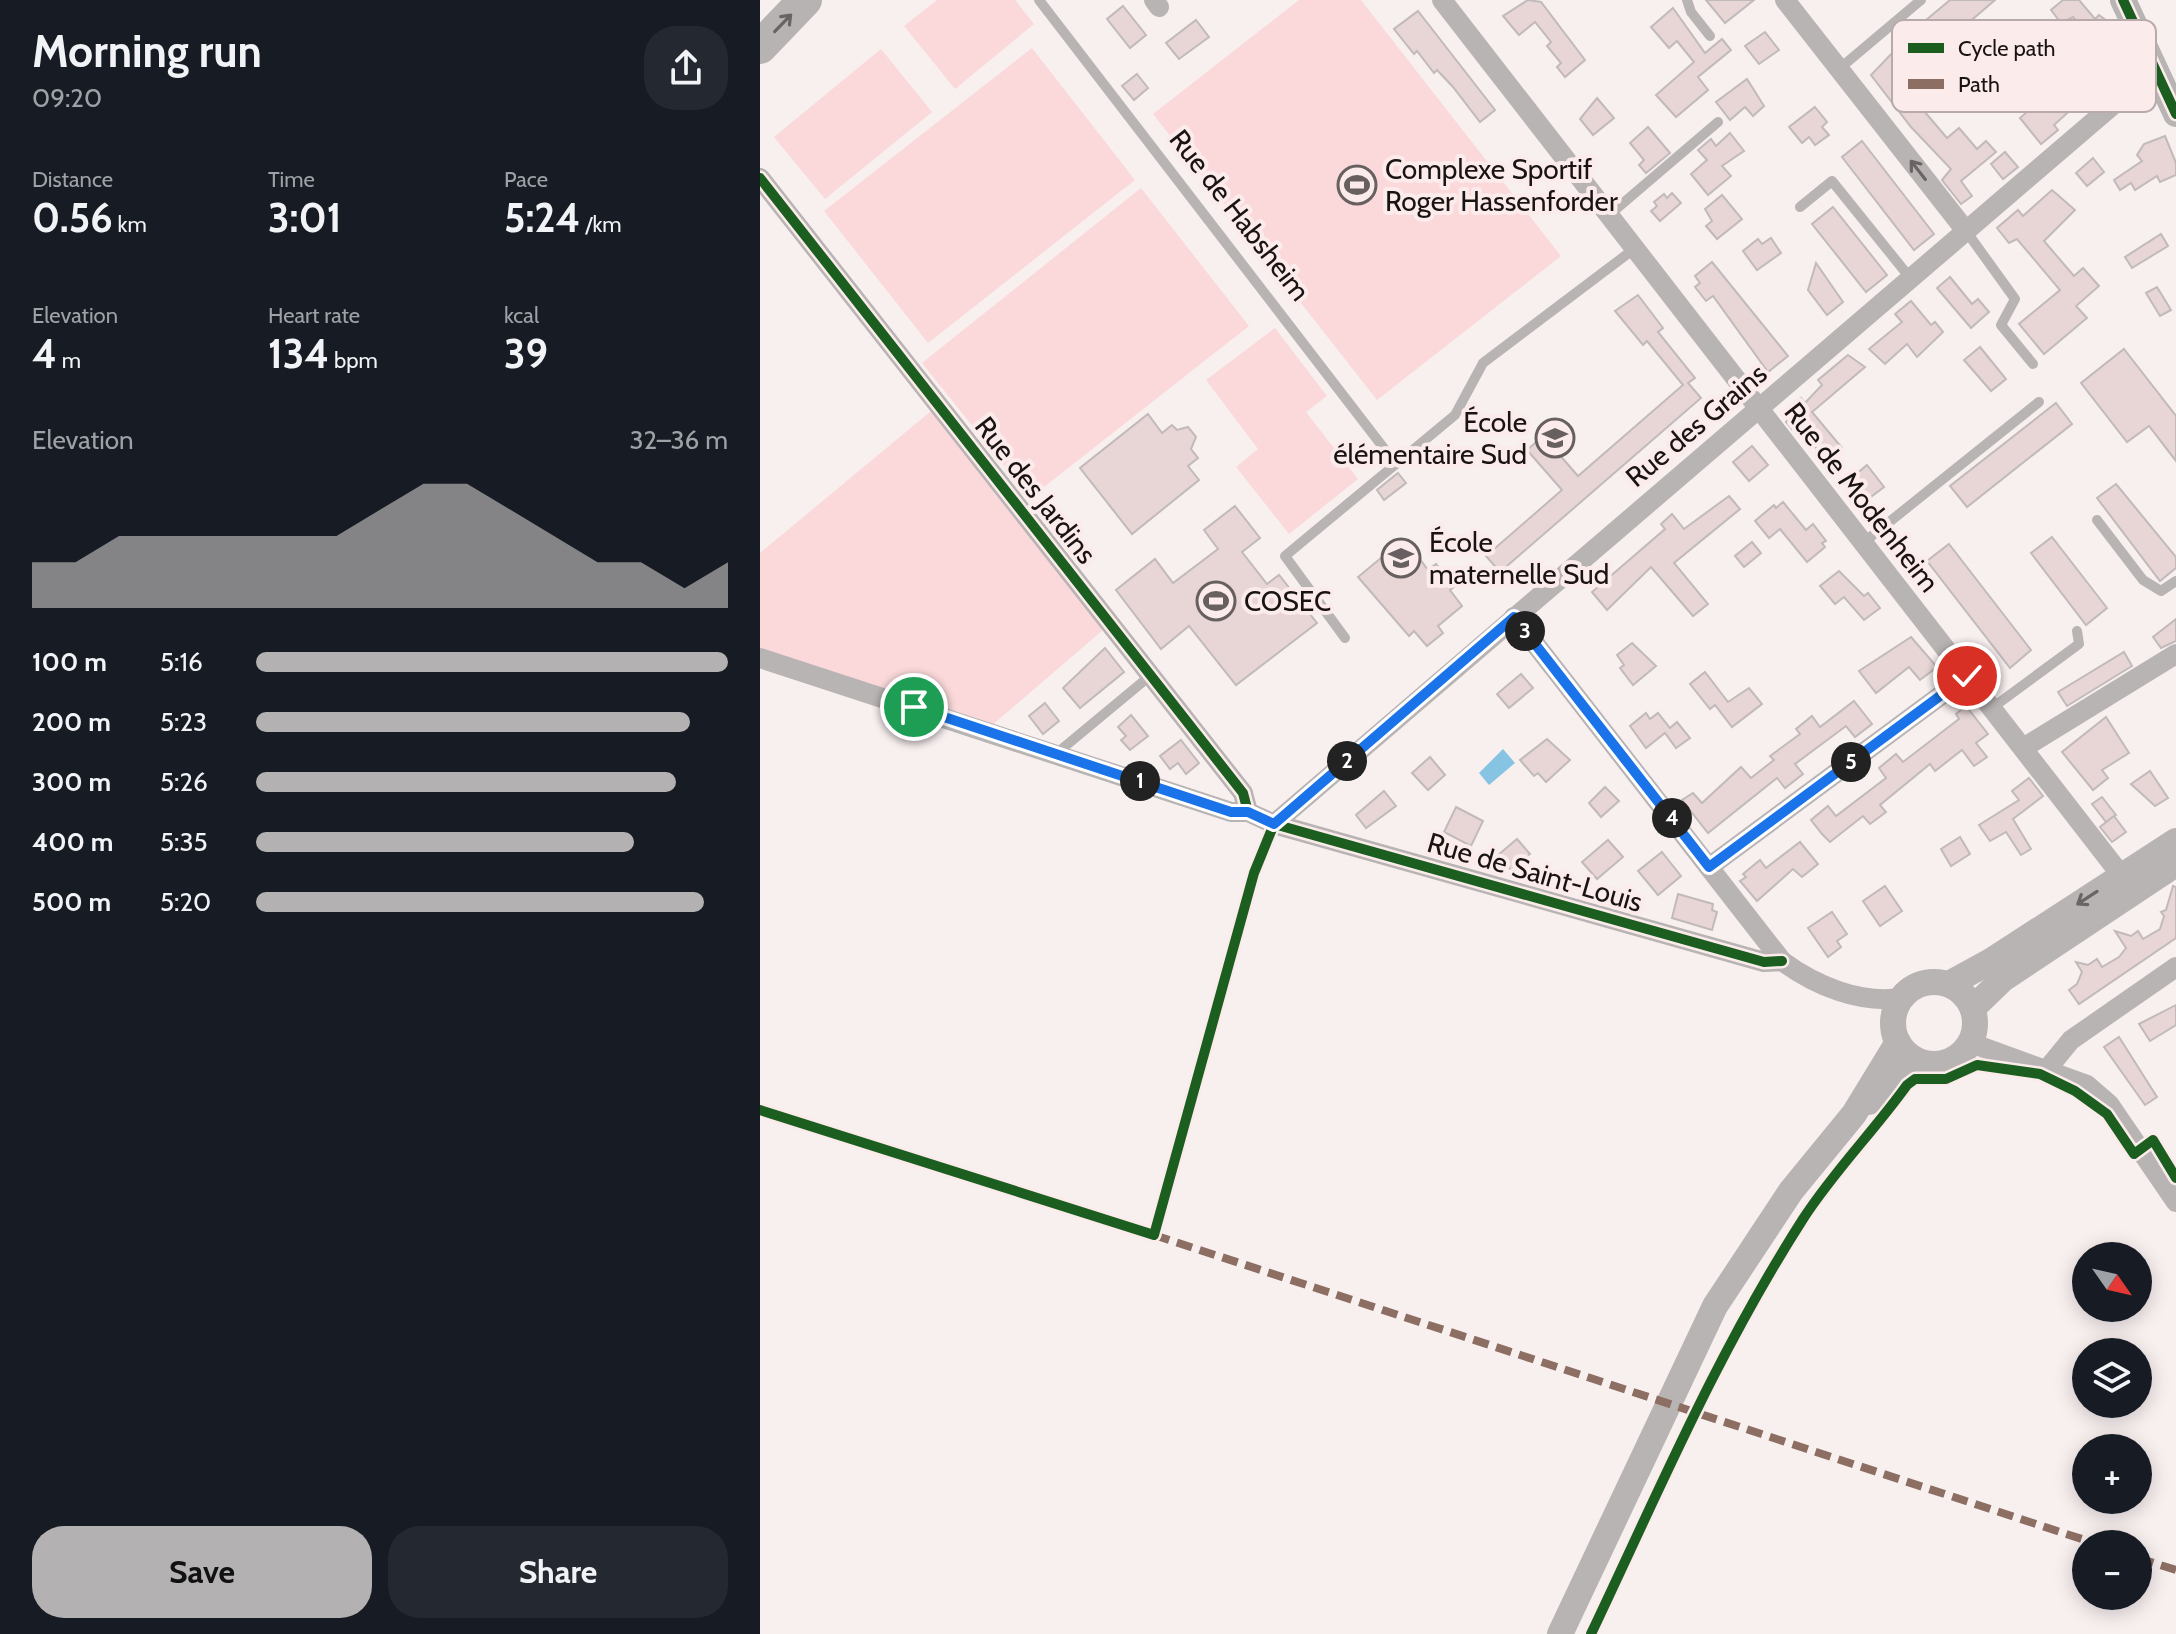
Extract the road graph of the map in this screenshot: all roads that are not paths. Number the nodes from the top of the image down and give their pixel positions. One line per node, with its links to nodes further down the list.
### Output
1 (805, 0): 12 (highway, one-way to 1)
2 (1039, 0): 29 (lane, Rue de Habsheim)
3 (1442, 0): 22 (street, Rue de Modenheim)
4 (1687, 0): 11 (lane)
5 (1785, 0): 13 (street)
6 (1921, 0): 8 (lane)
7 (2123, 0): 9 (main road)
8 (1897, 20)
9 (2133, 20)
10 (1892, 24): 13 (lane)
11 (1710, 36)
12 (760, 47)
13 (1839, 69): 23 (street, one-way to 13)
14 (2156, 69): 15 (main road)
15 (2160, 77): 16 (street, Rue des Grains); 18 (main road)
16 (2156, 79)
17 (2105, 112): 23 (street, Rue des Grains)
18 (2176, 114)
19 (1718, 122): 22 (lane)
20 (760, 178): 38 (street, Rue des Jardins)
21 (1800, 207): 25 (lane)
22 (1608, 216): 24 (street, Rue de Modenheim)
23 (1966, 231): 25 (street, Rue des Grains); 26 (lane)
24 (1634, 249): 28 (street, Rue de Modenheim); 29 (lane)
25 (1911, 279): 28 (street, Rue des Grains)
26 (2033, 364)
27 (2039, 402): 31 (lane)
28 (1758, 409): 31 (street, Rue de Modenheim); 33 (street, Rue des Grains)
29 (1396, 464): 35 (lane)
30 (2097, 520): 32 (lane)
31 (1863, 543): 39 (street, Rue de Modenheim)
32 (2176, 581)
33 (1514, 617): 44 (street, Rue des Grains); 47 (street)
34 (2077, 631): 40 (lane)
35 (1345, 638)
36 (2176, 654): 41 (street)
37 (760, 658): 42 (street)
38 (1151, 675): 42 (lane); 43 (street, Rue des Jardins)
39 (1967, 676): 40 (street, Rue de Modenheim); 47 (street)
40 (1992, 708): 41 (street, Rue de Modenheim)
41 (2023, 748): 48 (street, Rue de Modenheim)
42 (1057, 753): 43 (street)
43 (1248, 812): 44 (street)
44 (1274, 824): 49 (street, Rue de Saint-Louis)
45 (2176, 841): 48 (main road)
46 (2176, 864): 48 (main road)
47 (1709, 867): 49 (street)
48 (2127, 883): 51 (main road, one-way to 51); 52 (main road)
49 (1782, 961): 53 (street)
50 (2176, 967): 56 (street)
51 (1949, 984): 52 (main road); 53 (main road)
52 (1973, 1008): 54 (main road)
53 (1893, 1014): 55 (main road); 57 (main road)
54 (1971, 1043): 55 (main road); 56 (street)
55 (1918, 1061): 57 (main road)
56 (2048, 1068): 58 (street)
57 (1854, 1114): 59 (main road)
58 (2173, 1191)
59 (1560, 1634)

